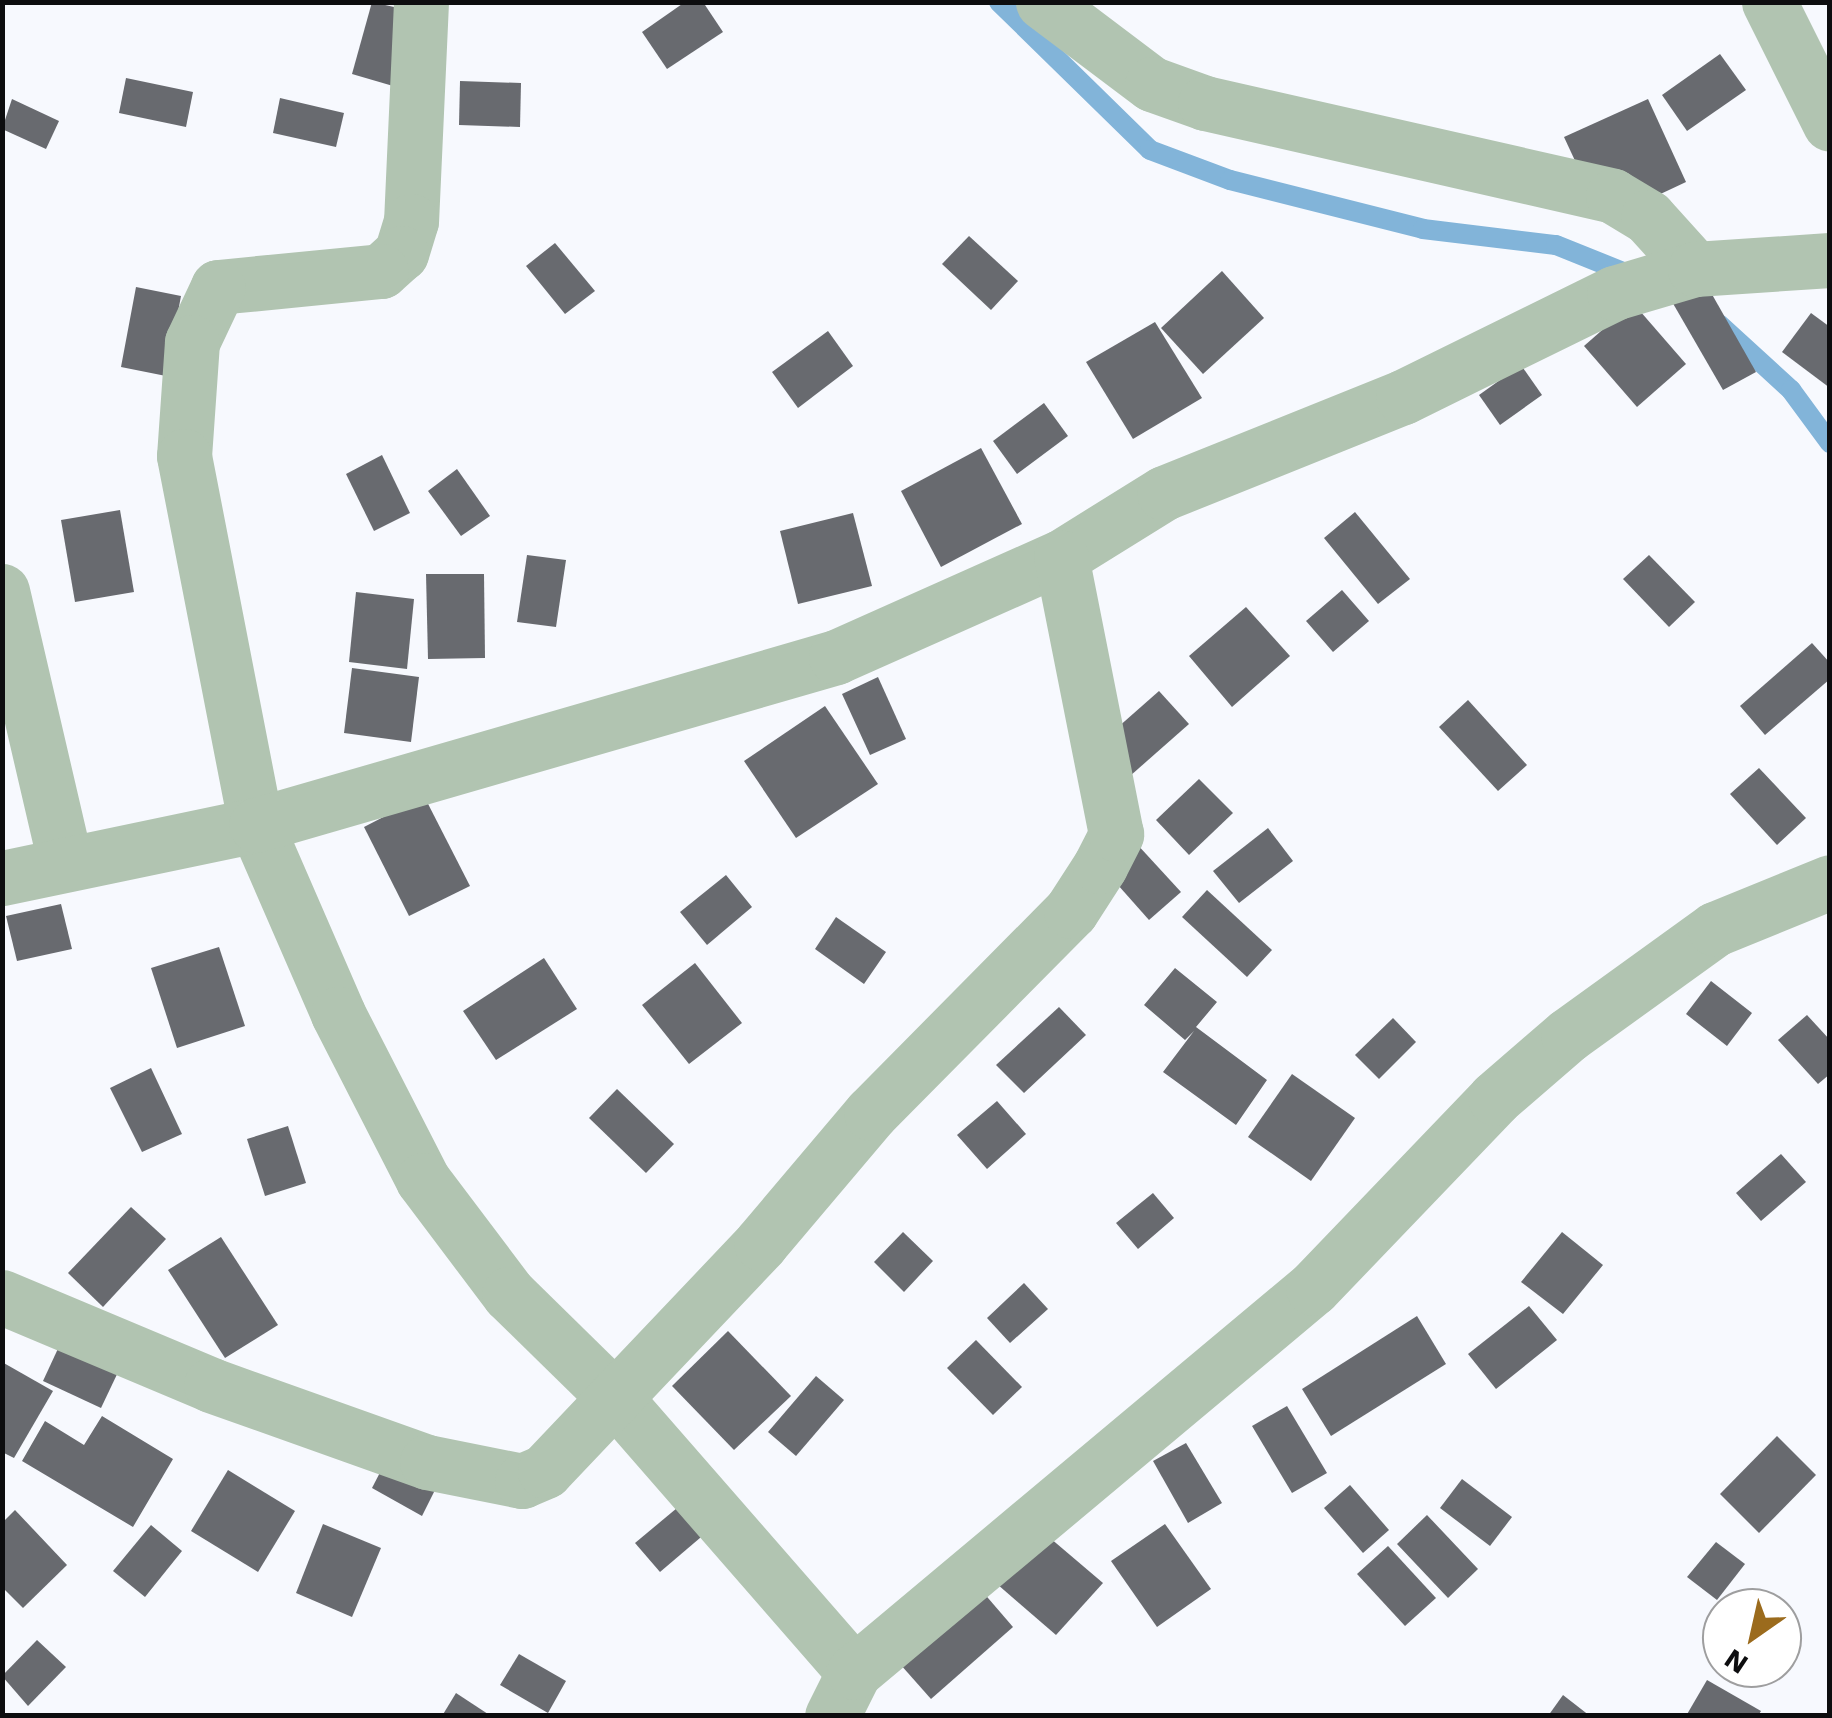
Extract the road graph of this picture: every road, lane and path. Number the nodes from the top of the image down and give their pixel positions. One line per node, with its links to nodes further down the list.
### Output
1 (420, 2): 9 (street)
2 (1043, 2): 6 (street)
3 (1769, 2): 4 (street)
4 (1830, 124)
5 (1830, 260): 6 (street)
6 (1696, 269): 7 (street)
7 (1061, 557): 9 (street); 14 (street)
8 (2, 592): 10 (street)
9 (256, 825): 10 (street); 14 (street)
10 (65, 861): 11 (street)
11 (2, 878)
12 (1826, 888): 15 (street)
13 (2, 1297): 14 (street)
14 (614, 1396): 15 (street)
15 (843, 1694)

